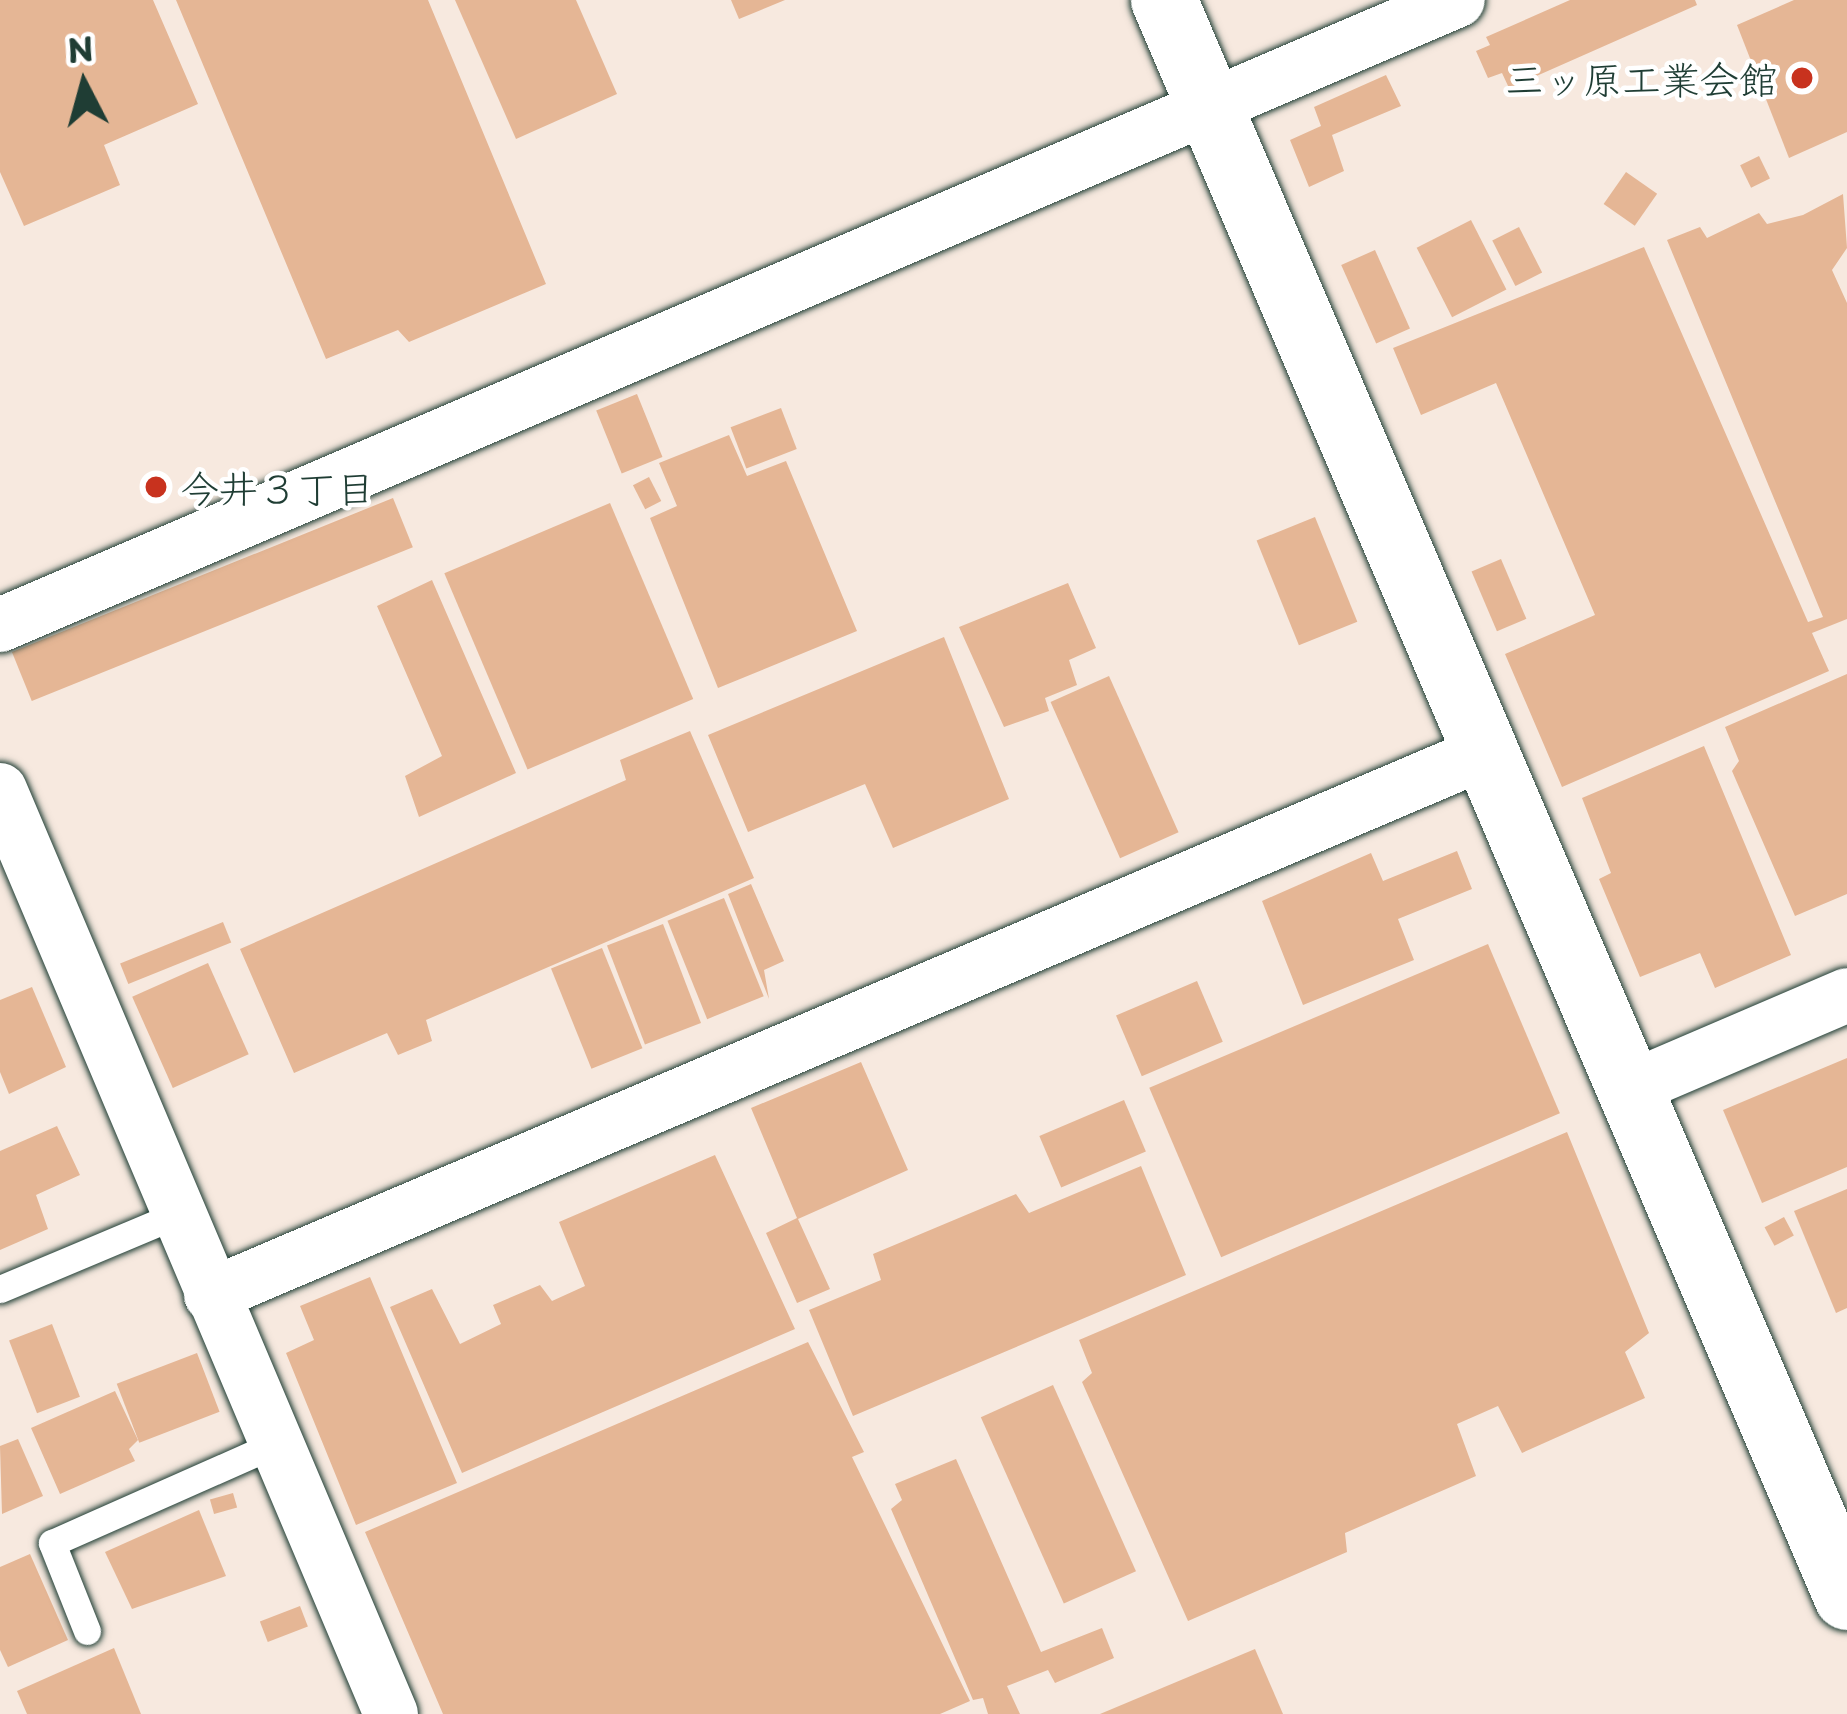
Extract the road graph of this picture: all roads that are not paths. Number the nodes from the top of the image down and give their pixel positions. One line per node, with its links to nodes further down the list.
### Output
1 (1164, 0): 3 (street)
2 (1458, 0): 3 (street)
3 (1211, 109): 4 (street); 5 (street)
4 (0, 625)
5 (1486, 752): 8 (street); 11 (street)
6 (0, 790): 9 (street)
7 (1847, 995): 8 (street)
8 (1628, 1090): 13 (street)
9 (178, 1214): 10 (lane); 11 (street)
10 (0, 1289)
11 (211, 1295): 12 (street)
12 (275, 1444): 14 (lane); 15 (street)
13 (1847, 1597)
14 (87, 1631)
15 (391, 1714)

